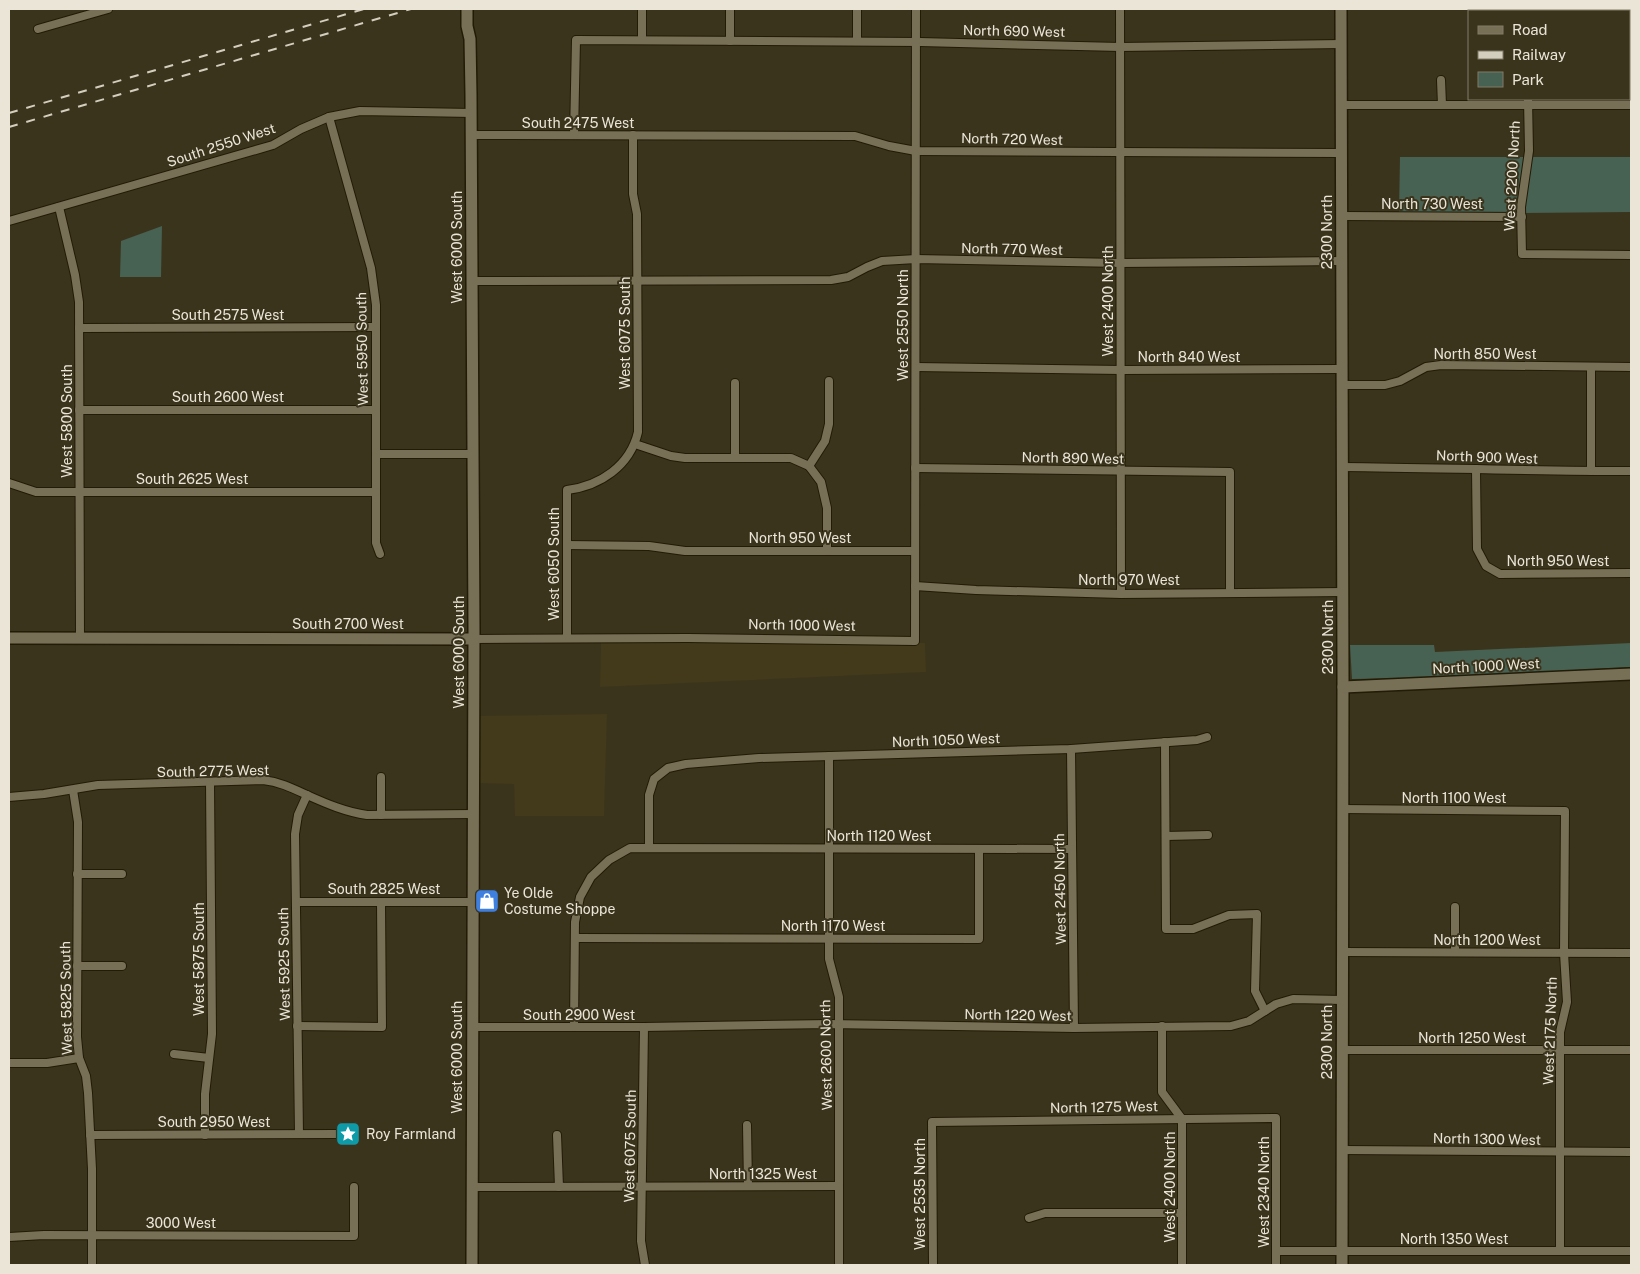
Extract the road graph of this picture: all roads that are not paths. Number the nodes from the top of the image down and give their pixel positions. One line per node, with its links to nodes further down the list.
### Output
1 (108, 9): 10 (street)
2 (467, 9): 12 (street, West 6000 South)
3 (474, 9): 12 (street, West 6000 South)
4 (642, 9): 13 (street)
5 (730, 9): 14 (street)
6 (857, 9): 15 (street)
7 (916, 9): 16 (street, West 2550 North)
8 (1120, 9): 18 (street, West 2400 North)
9 (1341, 9): 17 (street, 2300 North)
10 (93, 11): 11 (street)
11 (38, 29)
12 (470, 39): 24 (street, West 6000 South)
13 (642, 40): 14 (street, North 690 West); 27 (street, North 690 West)
14 (730, 41): 15 (street, North 690 West)
15 (857, 41): 16 (street, North 690 West)
16 (916, 42): 18 (street, North 690 West); 30 (street, West 2550 North)
17 (1342, 44): 18 (street, North 690 West); 21 (street, 2300 North)
18 (1120, 47): 31 (street, West 2400 North)
19 (1442, 80): 22 (street)
20 (1528, 102): 22 (street); 23 (street); 35 (street, West 2200 North)
21 (1342, 105): 22 (street); 32 (street, 2300 North)
22 (1442, 105)
23 (1631, 105)
24 (472, 113): 25 (street, South 2550 West); 26 (street, West 6000 South)
25 (329, 117): 33 (street, South 2550 West); 43 (street, West 5950 South)
26 (472, 135): 27 (street, South 2475 West); 41 (street, West 6000 South)
27 (574, 135): 28 (street, South 2475 West)
28 (633, 135): 29 (street, South 2475 West); 42 (street, West 6075 South)
29 (685, 135): 30 (street, North 720 West)
30 (916, 151): 31 (street, North 720 West); 38 (street, West 2550 North)
31 (1120, 153): 32 (street, North 720 West); 40 (street, West 2400 North)
32 (1342, 153): 34 (street, 2300 North)
33 (59, 207): 36 (street, South 2550 West); 44 (street, West 5800 South)
34 (1342, 216): 35 (street, North 730 West); 39 (street, 2300 North)
35 (1522, 217): 37 (street, West 2200 North)
36 (9, 221)
37 (1631, 255)
38 (916, 259): 40 (street, North 770 West); 42 (street, North 770 West); 45 (street, West 2550 North)
39 (1342, 261): 40 (street, North 770 West); 48 (street, 2300 North)
40 (1120, 263): 49 (street, West 2400 North)
41 (472, 281): 42 (street); 57 (street, West 6000 South)
42 (638, 281): 55 (street, West 6075 South)
43 (376, 327): 44 (street, South 2575 West); 54 (street, West 5950 South)
44 (79, 328): 53 (street, West 5800 South)
45 (916, 367): 49 (street, North 840 West); 61 (street, West 2550 North)
46 (1591, 367): 47 (street, North 850 West); 52 (street, North 850 West); 64 (street)
47 (1631, 367)
48 (1342, 369): 49 (street, North 840 West); 52 (street, 2300 North)
49 (1120, 370): 63 (street, West 2400 North)
50 (829, 380): 59 (street)
51 (735, 383): 58 (street)
52 (1342, 385): 60 (street, 2300 North)
53 (79, 410): 54 (street, South 2600 West); 68 (street, West 5800 South)
54 (376, 410): 56 (street, West 5950 South)
55 (635, 444): 58 (street); 67 (street, West 6075 South)
56 (376, 454): 57 (street); 69 (street, West 5950 South)
57 (473, 454): 83 (street, West 6000 South)
58 (736, 458): 59 (street)
59 (809, 466): 71 (street)
60 (1343, 467): 62 (street, North 900 West); 77 (street, 2300 North)
61 (915, 468): 63 (street, North 890 West); 72 (street, West 2550 North)
62 (1476, 470): 64 (street, North 900 West); 74 (street, North 950 West)
63 (1120, 471): 76 (street, North 890 West); 78 (street, West 2400 North)
64 (1591, 471): 65 (street, North 900 West)
65 (1631, 471)
66 (9, 483): 68 (street, South 2625 West)
67 (566, 490): 70 (street, West 6050 South)
68 (80, 492): 69 (street, South 2625 West); 80 (street, West 5800 South)
69 (376, 492): 73 (street, West 5950 South)
70 (567, 544): 71 (street, North 950 West); 81 (street, West 6050 South)
71 (827, 551): 72 (street, North 950 West)
72 (915, 551): 75 (street, West 2550 North)
73 (380, 554)
74 (1631, 574)
75 (915, 586): 78 (street, North 970 West); 84 (street, West 2550 North)
76 (1230, 592): 77 (street, North 970 West); 78 (street, North 970 West)
77 (1343, 592): 86 (street, 2300 North)
78 (1121, 594)
79 (9, 638): 80 (street, South 2700 West)
80 (80, 638): 83 (street, South 2700 West)
81 (567, 638): 82 (street, South 2700 West); 83 (street, South 2700 West)
82 (688, 638): 84 (street, North 1000 West)
83 (474, 639): 98 (street, West 6000 South)
84 (915, 641)
85 (1631, 674): 86 (street, North 1000 West)
86 (1343, 687): 96 (street, 2300 North)
87 (1207, 737): 88 (street, North 1050 West)
88 (1165, 742): 89 (street, North 1050 West); 101 (street)
89 (1071, 749): 90 (street, North 1050 West); 105 (street, West 2450 North)
90 (829, 756): 102 (street, North 1050 West); 103 (street, West 2600 North)
91 (381, 777): 99 (street)
92 (210, 782): 93 (street, South 2775 West); 94 (street, South 2775 West); 135 (street, West 5875 South)
93 (73, 790): 95 (street, South 2775 West); 106 (street, West 5825 South)
94 (307, 795): 99 (street, South 2775 West); 108 (street, West 5925 South)
95 (9, 797)
96 (1343, 809): 97 (street, North 1100 West); 114 (street, 2300 North)
97 (1565, 811): 116 (street, West 2175 North)
98 (472, 814): 99 (street, South 2775 West); 110 (street, West 6000 South)
99 (381, 815)
100 (1208, 835): 101 (street)
101 (1166, 836): 121 (street)
102 (649, 848): 103 (street, North 1120 West); 112 (street, North 1120 West)
103 (829, 848): 104 (street, North 1120 West); 113 (street, West 2600 North)
104 (979, 848): 105 (street, North 1120 West); 113 (street, North 1170 West)
105 (1072, 849): 129 (street, West 2450 North)
106 (77, 874): 107 (street); 118 (street, West 5825 South)
107 (122, 874)
108 (296, 902): 109 (street, South 2825 West); 123 (street, West 5925 South)
109 (382, 902): 110 (street, South 2825 West); 123 (street)
110 (472, 902): 126 (street, West 6000 South)
111 (1455, 907): 115 (street)
112 (575, 938): 113 (street, North 1170 West); 127 (street)
113 (829, 939): 122 (street, West 2600 North)
114 (1342, 952): 115 (street, North 1200 West); 120 (street, 2300 North)
115 (1454, 952): 116 (street, North 1200 West)
116 (1564, 953): 117 (street, North 1200 West); 131 (street, West 2175 North)
117 (1631, 953)
118 (77, 966): 119 (street); 134 (street, West 5825 South)
119 (122, 966)
120 (1342, 1000): 121 (street, North 1220 West); 130 (street, 2300 North)
121 (1265, 1011): 125 (street, North 1220 West)
122 (839, 1024): 124 (street, North 1220 West); 129 (street, North 1220 West); 152 (street, West 2600 North)
123 (297, 1026): 141 (street, West 5925 South)
124 (686, 1026): 128 (street, South 2900 West)
125 (1162, 1026): 129 (street, North 1220 West); 138 (street, West 2400 North)
126 (472, 1027): 127 (street, South 2900 West); 154 (street, West 6000 South)
127 (574, 1027): 128 (street, South 2900 West)
128 (644, 1027): 150 (street, West 6075 South)
129 (1074, 1028)
130 (1342, 1050): 131 (street, North 1250 West); 146 (street, 2300 North)
131 (1560, 1050): 132 (street, North 1250 West); 147 (street, West 2175 North)
132 (1631, 1050)
133 (174, 1054): 135 (street)
134 (79, 1058): 136 (street); 143 (street, West 5825 South)
135 (209, 1058): 144 (street, West 5875 South)
136 (9, 1064)
137 (1276, 1118): 138 (street, North 1275 West); 159 (street, West 2340 North)
138 (1182, 1119): 139 (street, North 1275 West); 155 (street, West 2400 North)
139 (932, 1122): 167 (street, West 2535 North)
140 (747, 1125): 151 (street)
141 (299, 1134): 142 (street, South 2950 West); 144 (street, South 2950 West)
142 (339, 1134)
143 (90, 1135): 144 (street, South 2950 West); 157 (street, West 5825 South)
144 (204, 1135)
145 (557, 1135): 149 (street)
146 (1342, 1150): 147 (street, North 1300 West); 160 (street, 2300 North)
147 (1560, 1152): 148 (street, North 1300 West); 161 (street, West 2175 North)
148 (1631, 1152)
149 (559, 1186): 150 (street); 154 (street)
150 (642, 1186): 151 (street, North 1325 West); 165 (street, West 6075 South)
151 (748, 1186): 152 (street, North 1325 West)
152 (839, 1186): 166 (street, West 2600 North)
153 (354, 1187): 157 (street, 3000 West)
154 (472, 1187): 164 (street, West 6000 South)
155 (1182, 1213): 156 (street); 168 (street, West 2400 North)
156 (1029, 1218)
157 (92, 1235): 158 (street, 3000 West); 163 (street, West 5825 South)
158 (9, 1237)
159 (1276, 1251): 160 (street, North 1350 West); 169 (street, West 2340 North)
160 (1342, 1251): 161 (street, North 1350 West); 170 (street, 2300 North)
161 (1560, 1251): 162 (street, North 1350 West)
162 (1631, 1251)
163 (92, 1265)
164 (472, 1265)
165 (645, 1265)
166 (839, 1265)
167 (933, 1265)
168 (1182, 1265)
169 (1276, 1265)
170 (1342, 1265)

